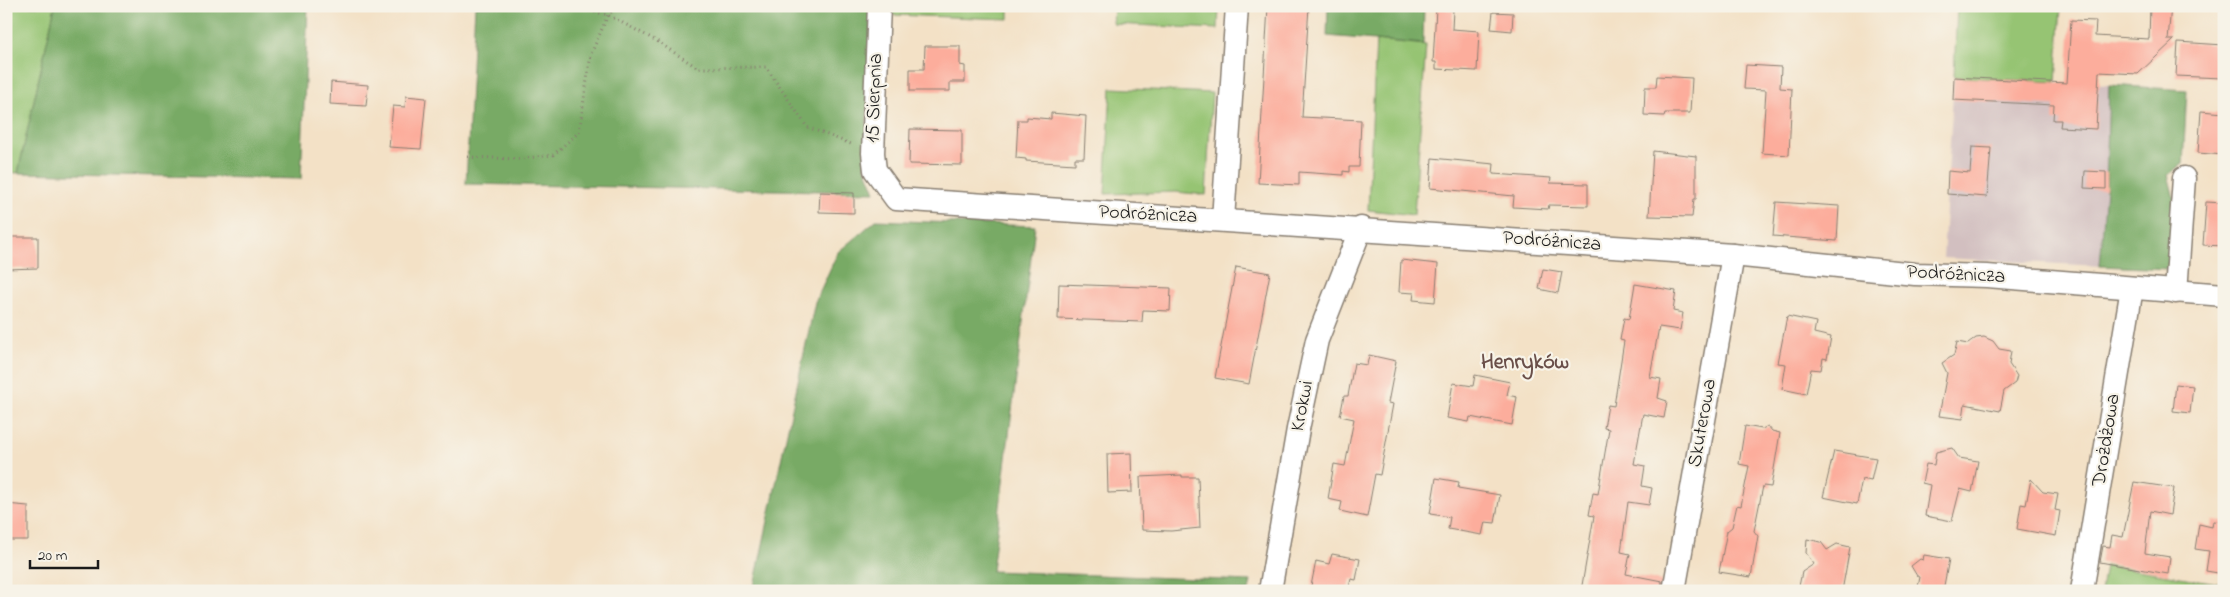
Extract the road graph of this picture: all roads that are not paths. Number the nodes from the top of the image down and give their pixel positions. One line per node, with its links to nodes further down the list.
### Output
1 (879, 6): 4 (street, 15 Sierpnia)
2 (1237, 6): 5 (street)
3 (2184, 178): 9 (street)
4 (885, 186): 5 (street, Podróżnicza)
5 (1223, 220): 6 (street, Podróżnicza)
6 (1361, 228): 7 (street, Podróżnicza); 11 (street, Krokwi)
7 (1733, 255): 8 (street, Podróżnicza); 12 (street, Skuterowa)
8 (2132, 288): 9 (street, Podróżnicza); 13 (street, Drożdżowa)
9 (2176, 292): 10 (street, Podróżnicza)
10 (2224, 295)
11 (1270, 591)
12 (1674, 591)
13 (2082, 591)

